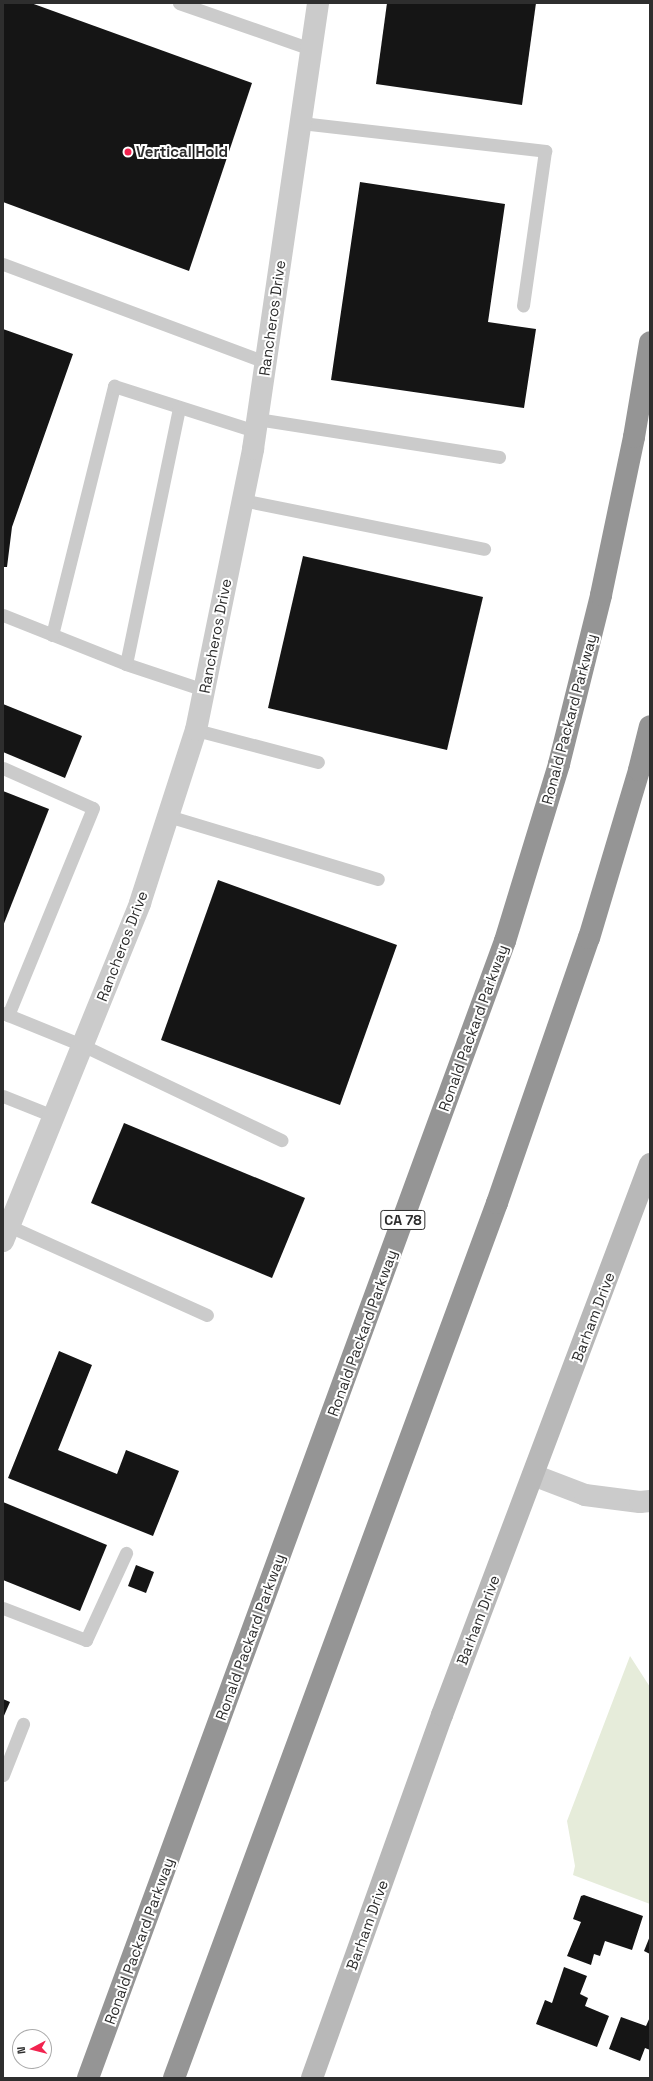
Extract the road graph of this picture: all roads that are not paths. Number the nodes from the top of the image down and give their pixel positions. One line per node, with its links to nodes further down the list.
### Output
1 (179, 3): 3 (lane)
2 (318, 3): 3 (street, Rancheros Drive)
3 (311, 49): 4 (street, Rancheros Drive)
4 (301, 123): 6 (lane); 8 (street, Rancheros Drive)
5 (3, 264): 8 (lane)
6 (523, 305)
7 (650, 342): 38 (highway, Ronald Packard Parkway / CA 78)
8 (265, 362): 10 (street, Rancheros Drive)
9 (179, 407): 10 (lane); 15 (lane); 16 (lane)
10 (256, 425): 11 (lane); 12 (street, Rancheros Drive)
11 (499, 457)
12 (242, 500): 13 (lane); 17 (street, Rancheros Drive)
13 (484, 549)
14 (3, 615): 15 (lane)
15 (52, 635): 16 (lane)
16 (126, 664): 17 (lane)
17 (204, 690): 19 (street, Rancheros Drive)
18 (650, 726): 39 (highway)
19 (196, 730): 20 (lane); 22 (street, Rancheros Drive)
20 (318, 762)
21 (3, 768): 24 (lane)
22 (168, 816): 23 (lane); 25 (street, Rancheros Drive)
23 (378, 879)
24 (5, 1014): 25 (lane)
25 (82, 1045): 27 (street, Rancheros Drive); 28 (lane)
26 (3, 1096): 27 (lane)
27 (53, 1116): 30 (street, Rancheros Drive)
28 (281, 1140)
29 (650, 1164): 32 (main road, Barham Drive)
30 (6, 1234): 31 (lane)
31 (207, 1315)
32 (533, 1475): 33 (street); 40 (main road, Barham Drive)
33 (650, 1501)
34 (126, 1553): 35 (lane)
35 (3, 1608)
36 (23, 1724): 37 (lane)
37 (3, 1775)
38 (88, 2078)
39 (174, 2078)
40 (312, 2078)

